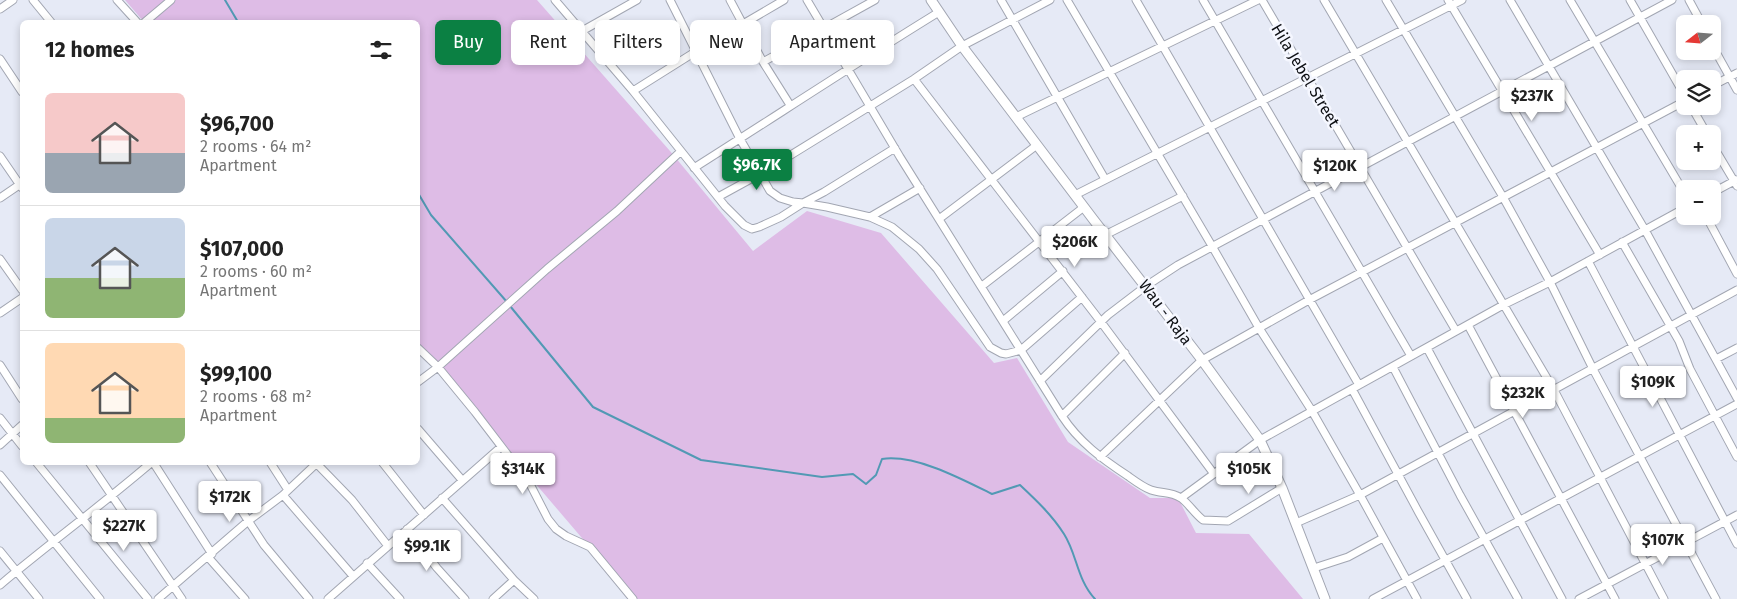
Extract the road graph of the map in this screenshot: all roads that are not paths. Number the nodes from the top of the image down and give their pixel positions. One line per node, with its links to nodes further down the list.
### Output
1 (13, 0): 28 (street)
2 (33, 0): 32 (street)
3 (117, 0): 33 (street)
4 (171, 0): 34 (street)
5 (555, 0): 35 (street)
6 (636, 0): 42 (street)
7 (670, 0): 46 (street)
8 (730, 0): 36 (street)
9 (784, 0): 37 (street)
10 (807, 0): 38 (street)
11 (875, 0): 39 (street)
12 (931, 0): 29 (main road, Wau - Raja)
13 (1002, 0): 40 (street)
14 (1050, 0): 40 (street)
15 (1067, 0): 60 (street)
16 (1136, 0): 48 (street)
17 (1203, 0): 41 (street)
18 (1260, 0): 41 (street); 63 (street, Hila Jebel Street)
19 (1324, 0): 49 (street)
20 (1386, 0): 43 (street)
21 (1462, 0): 27 (street)
22 (1510, 0): 58 (street)
23 (1570, 0): 45 (street)
24 (1630, 0): 31 (street)
25 (1672, 0): 31 (street)
26 (1689, 0): 30 (street)
27 (1449, 3): 43 (street); 70 (street)
28 (0, 9)
29 (939, 12): 47 (main road, Wau - Raja); 59 (street)
30 (1697, 15)
31 (1640, 18): 45 (street); 65 (street)
32 (49, 20)
33 (135, 20)
34 (146, 20)
35 (573, 20)
36 (741, 20)
37 (750, 20)
38 (819, 20)
39 (839, 20)
40 (1012, 20): 47 (street); 71 (street)
41 (1216, 21): 48 (street); 72 (street)
42 (585, 28)
43 (1403, 30): 49 (street); 76 (street)
44 (585, 34): 69 (street)
45 (1595, 41): 58 (street); 78 (street)
46 (690, 42)
47 (962, 46): 64 (street); 77 (main road, Wau - Raja)
48 (1163, 46): 60 (street); 79 (street)
49 (1355, 54): 63 (street); 81 (street)
50 (690, 55): 69 (street)
51 (761, 58): 55 (street)
52 (771, 58): 55 (street)
53 (0, 59): 67 (street)
54 (1721, 60): 62 (street)
55 (763, 62): 73 (street)
56 (702, 65): 80 (street)
57 (846, 65): 59 (street)
58 (1549, 66): 70 (street); 84 (street)
59 (849, 70): 73 (street); 74 (street)
60 (1110, 72): 71 (street); 86 (street)
61 (1737, 73): 62 (street)
62 (1730, 77): 66 (street); 68 (street)
63 (1307, 78): 72 (street); 89 (street, Hila Jebel Street)
64 (914, 80): 74 (street); 94 (street)
65 (1676, 80)
66 (1721, 82)
67 (20, 89)
68 (1737, 90)
69 (633, 91): 85 (street)
70 (1502, 91): 76 (street); 91 (street)
71 (1058, 98): 77 (street); 93 (street)
72 (1262, 100): 79 (street); 101 (street)
73 (790, 105): 80 (street)
74 (870, 106): 83 (street); 92 (street)
75 (1676, 106): 78 (street)
76 (1455, 116): 81 (street); 105 (street)
77 (1016, 117): 82 (main road, Wau - Raja)
78 (1643, 123): 84 (street); 95 (street)
79 (1209, 127): 86 (street); 112 (street)
80 (740, 139): 90 (street); 92 (street)
81 (1408, 141): 89 (street); 113 (street)
82 (1037, 145): 94 (street); 102 (main road, Wau - Raja)
83 (895, 148): 99 (street); 107 (street)
84 (1596, 148): 91 (street); 115 (street)
85 (680, 152): 90 (street); 154 (street)
86 (1157, 153): 93 (street); 103 (street)
87 (0, 156): 96 (street)
88 (1721, 158): 97 (street)
89 (1360, 167): 101 (street); 120 (street, Hila Jebel Street)
90 (694, 168): 104 (street)
91 (1550, 172): 105 (street); 121 (street)
92 (760, 174): 104 (street); 107 (street)
93 (1105, 179): 102 (street)
94 (991, 180): 111 (street); 117 (street)
95 (1677, 180)
96 (20, 182)
97 (1736, 182): 100 (street)
98 (20, 186): 106 (street)
99 (920, 188): 110 (street); 111 (street)
100 (1721, 189)
101 (1315, 191): 112 (street); 125 (street)
102 (1075, 195): 108 (main road, Wau - Raja)
103 (1182, 196): 116 (street); 119 (street)
104 (718, 197): 107 (street)
105 (1503, 197): 113 (street); 127 (street)
106 (0, 198)
107 (803, 203): 110 (street)
108 (1084, 207): 116 (main road, Wau - Raja); 117 (street)
109 (1676, 213): 115 (street)
110 (870, 217): 148 (street)
111 (939, 219): 128 (street)
112 (1262, 219): 119 (street); 134 (street)
113 (1456, 222): 120 (street); 135 (street)
114 (1711, 225): 126 (street)
115 (1645, 230): 118 (street); 137 (street)
116 (1105, 235): 129 (main road, Wau - Raja)
117 (1040, 241): 124 (street); 128 (street)
118 (1622, 242): 121 (street); 141 (street)
119 (1212, 246): 129 (street); 142 (street)
120 (1407, 248): 125 (street); 143 (street, Hila Jebel Street)
121 (1600, 255): 123 (street)
122 (0, 259): 130 (street)
123 (1588, 261): 127 (street); 144 (street)
124 (1063, 271): 132 (street); 138 (street)
125 (1362, 272): 134 (street); 150 (street)
126 (1737, 274)
127 (1550, 282): 135 (street); 156 (street)
128 (982, 286): 138 (street)
129 (1146, 286): 139 (street); 151 (main road, Wau - Raja)
130 (20, 287)
131 (1737, 290): 137 (street)
132 (1082, 297): 139 (street); 148 (street)
133 (20, 299): 136 (street)
134 (1309, 300): 142 (street); 159 (street)
135 (1505, 304): 140 (street); 160 (street)
136 (0, 313)
137 (1692, 315): 141 (street); 152 (street)
138 (1003, 321): 148 (street)
139 (1101, 322): 149 (street); 158 (street)
140 (1468, 325): 143 (street); 166 (street)
141 (1670, 327): 144 (street); 168 (street)
142 (1259, 328): 151 (street); 165 (street)
143 (1456, 331): 145 (street)
144 (1633, 347): 156 (street); 174 (street)
145 (1427, 348): 150 (street); 173 (street)
146 (1737, 348): 152 (street)
147 (420, 350): 154 (street)
148 (1021, 350): 158 (street)
149 (1125, 353): 163 (street); 167 (street)
150 (1411, 356): 155 (street)
151 (1202, 360): 163 (street); 175 (main road, Wau - Raja)
152 (1716, 360): 162 (street)
153 (0, 366): 161 (street)
154 (438, 367): 157 (street); 178 (street)
155 (1393, 367): 159 (street); 179 (street)
156 (1593, 369): 160 (street); 180 (street)
157 (420, 380)
158 (1040, 381): 167 (street)
159 (1356, 387): 165 (street); 193 (street)
160 (1554, 390): 166 (street); 195 (street)
161 (20, 396)
162 (1737, 398)
163 (1159, 400): 182 (street); 192 (street)
164 (1737, 404): 168 (street)
165 (1312, 411): 175 (street); 199 (street)
166 (1514, 411): 173 (street); 203 (street)
167 (1062, 416): 182 (street)
168 (1715, 416): 174 (street); 181 (street)
169 (0, 418): 172 (street)
170 (20, 427): 172 (street)
171 (420, 432): 196 (street)
172 (13, 434): 176 (street); 177 (street)
173 (1473, 434): 179 (street); 207 (street)
174 (1679, 435): 180 (street); 208 (street)
175 (1260, 440): 192 (street); 197 (main road, Wau - Raja)
176 (20, 443)
177 (0, 445)
178 (501, 446): 196 (street); 243 (street)
179 (1438, 452): 193 (street); 213 (street)
180 (1640, 456): 195 (street); 215 (street)
181 (1737, 457)
182 (1100, 458): 202 (street)
183 (39, 465): 206 (street)
184 (91, 465): 200 (street)
185 (149, 465): 200 (street)
186 (154, 465): 219 (street)
187 (212, 465): 209 (street)
188 (272, 465): 198 (street)
189 (315, 465): 198 (street)
190 (319, 465): 217 (street)
191 (384, 465): 204 (street)
192 (1214, 474): 202 (street)
193 (1398, 474): 199 (street); 220 (street)
194 (0, 475): 214 (street)
195 (1600, 477): 203 (street); 222 (street)
196 (462, 480): 201 (street)
197 (1282, 488): 202 (street); 210 (main road, Wau - Raja)
198 (286, 492): 209 (street); 225 (street)
199 (1360, 495): 210 (street); 212 (street)
200 (112, 497): 206 (street); 230 (street)
201 (442, 498): 204 (street); 226 (street)
202 (1181, 498)
203 (1561, 498): 207 (street); 228 (street)
204 (424, 515): 211 (street)
205 (1737, 516): 208 (street)
206 (83, 518): 214 (street); 234 (street)
207 (1520, 520): 213 (street); 249 (street)
208 (1725, 521): 215 (street); 216 (street)
209 (247, 522): 219 (street); 238 (street)
210 (1296, 523): 223 (main road, Wau - Raja)
211 (407, 530): 217 (street); 240 (street)
212 (1383, 538): 223 (street); 227 (street)
213 (1484, 539): 220 (street); 248 (street)
214 (54, 541): 224 (street); 233 (street)
215 (1685, 542): 222 (street); 253 (street)
216 (1737, 544)
217 (388, 546): 221 (street)
218 (0, 551): 224 (street)
219 (210, 555): 230 (street); 237 (street)
220 (1445, 561): 227 (street); 247 (street)
221 (367, 563): 225 (street); 239 (street)
222 (1645, 563): 228 (street); 252 (street)
223 (1314, 568): 244 (main road, Wau - Raja)
224 (17, 571): 229 (street); 232 (street)
225 (353, 576): 231 (street)
226 (514, 580): 241 (street); 242 (street)
227 (1406, 581): 245 (street); 246 (street)
228 (1607, 584): 250 (street); 251 (street)
229 (0, 585)
230 (173, 586): 235 (street); 236 (street)
231 (331, 598)
232 (39, 599)
233 (100, 599)
234 (148, 599)
235 (158, 599)
236 (182, 599)
237 (245, 599)
238 (309, 599)
239 (400, 599)
240 (465, 599)
241 (493, 599)
242 (534, 599)
243 (633, 599)
244 (1325, 599)
245 (1373, 599)
246 (1417, 599)
247 (1467, 599)
248 (1518, 599)
249 (1562, 599)
250 (1579, 599)
251 (1615, 599)
252 (1664, 599)
253 (1716, 599)

